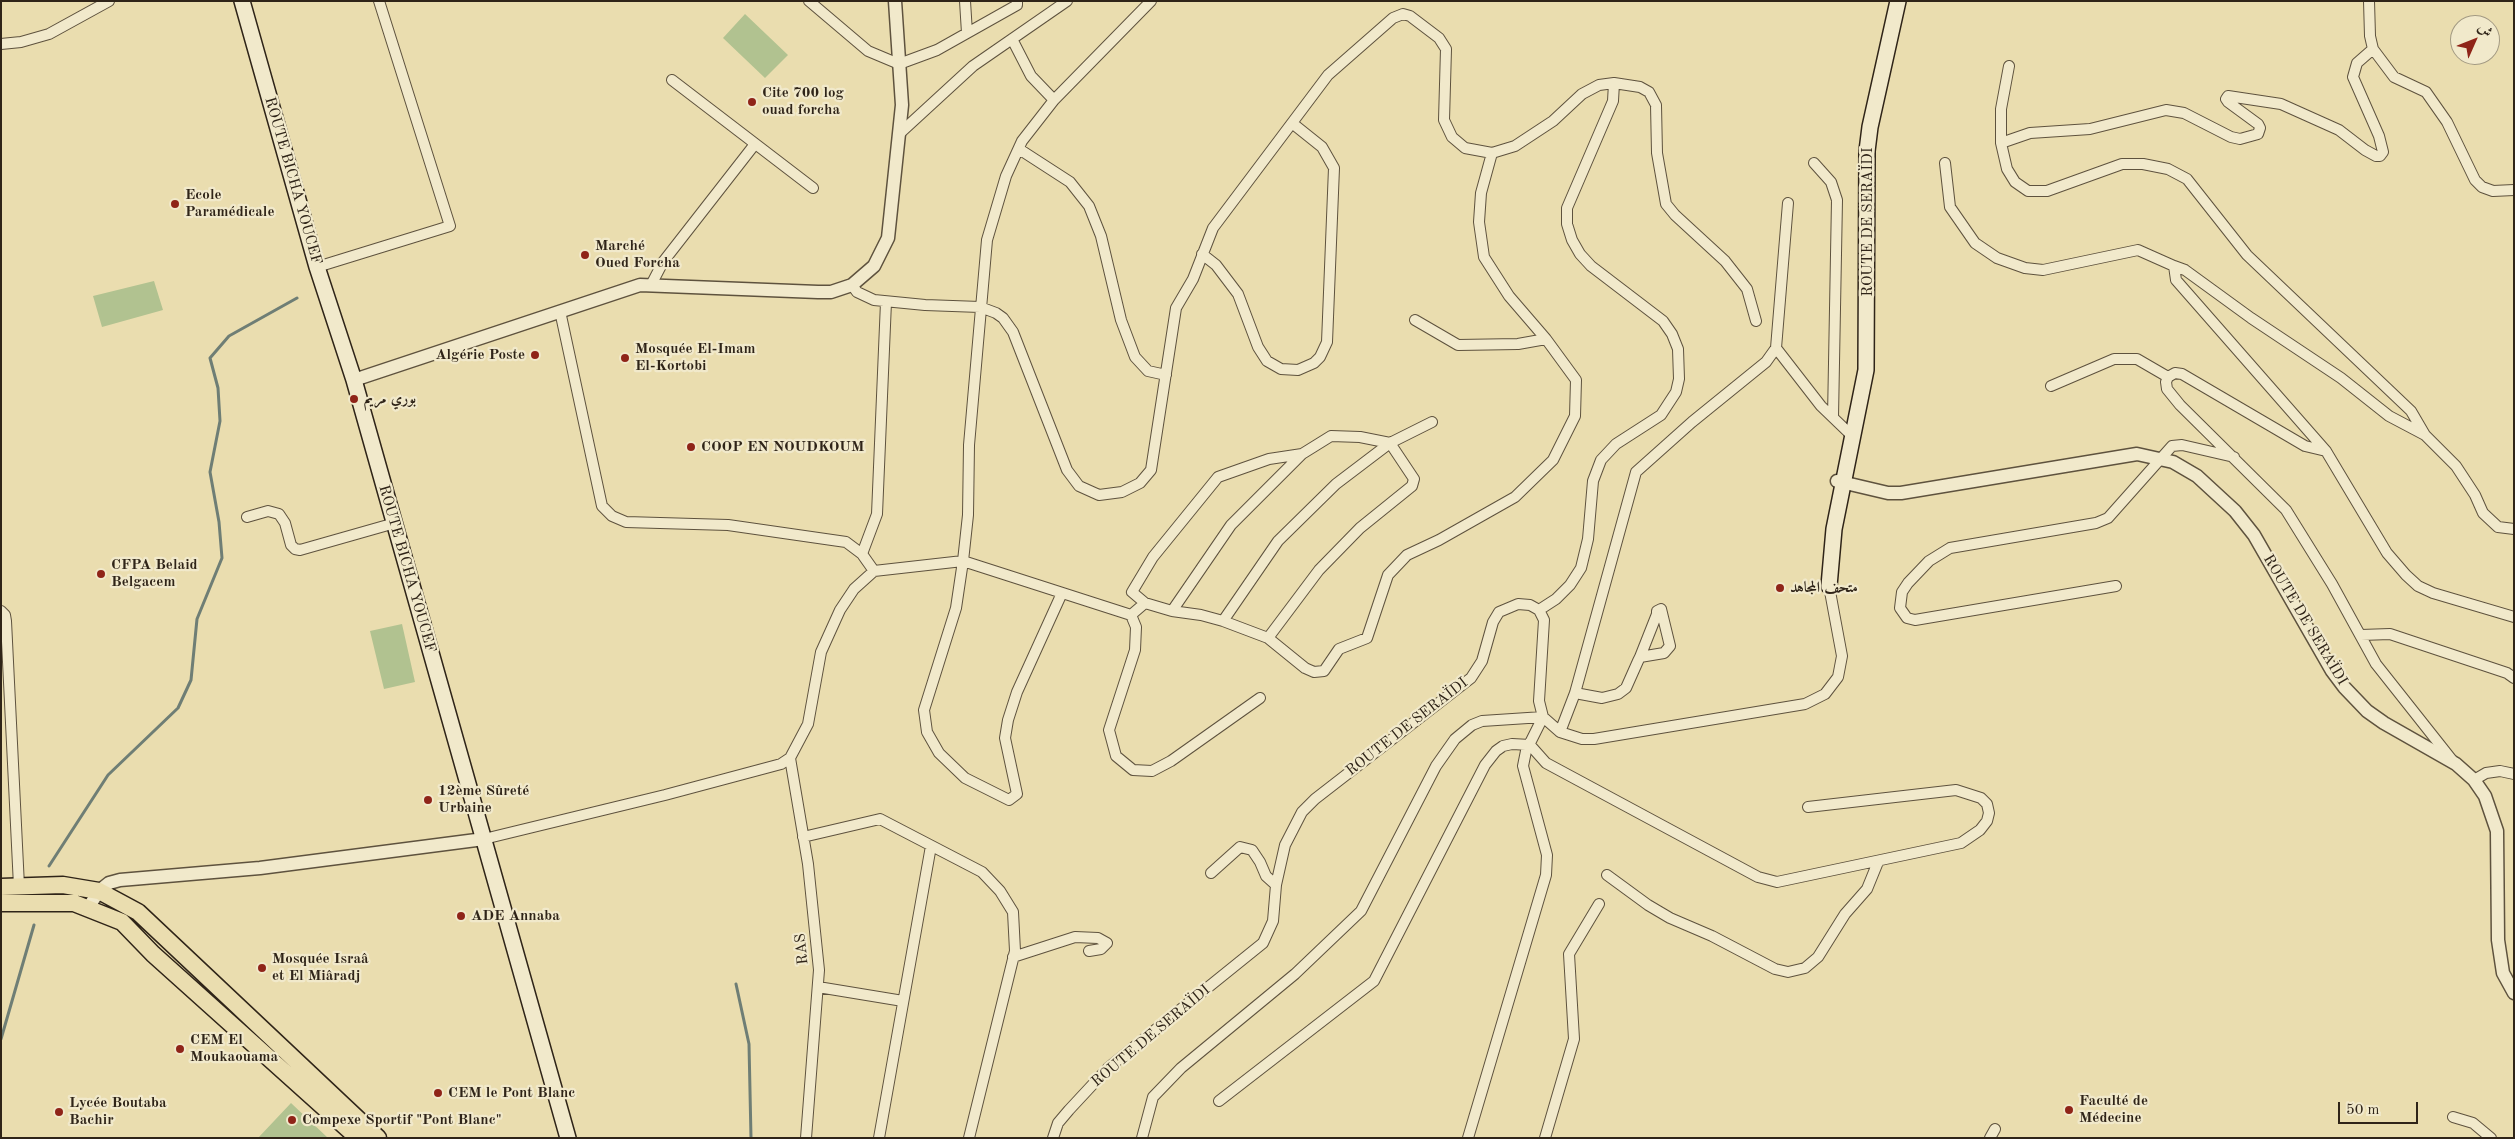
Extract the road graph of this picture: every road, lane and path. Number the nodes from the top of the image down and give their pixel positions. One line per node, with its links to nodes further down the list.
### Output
1 (109, 1): 14 (street)
2 (242, 1): 33 (main road, ROUTE BICHA YOUCEF)
3 (379, 1): 33 (street)
4 (809, 1): 16 (street)
5 (895, 1): 16 (street)
6 (965, 1): 12 (street)
7 (1017, 1): 12 (street)
8 (1066, 1): 13 (street)
9 (1151, 1): 20 (street)
10 (1898, 1): 44 (main road, ROUTE DE SERAÏDI)
11 (2368, 3): 15 (street)
12 (967, 33): 16 (street)
13 (1012, 39): 20 (street); 22 (street)
14 (1, 44)
15 (2373, 50): 23 (street); 30 (street)
16 (899, 64): 22 (street)
17 (2009, 66): 23 (street)
18 (672, 80): 24 (street)
19 (1614, 83): 26 (street); 41 (street); 69 (street)
20 (1054, 100): 25 (street)
21 (1292, 123): 26 (street); 32 (street); 32 (street)
22 (899, 134): 36 (street)
23 (2001, 143): 52 (street)
24 (755, 144): 29 (street); 35 (street)
25 (1019, 149): 38 (street); 45 (street)
26 (1492, 153): 42 (street)
27 (1814, 163): 49 (street)
28 (1945, 163): 34 (street)
29 (813, 188)
30 (2514, 190)
31 (1788, 203): 43 (street)
32 (1202, 254): 45 (street)
33 (316, 266): 47 (main road, ROUTE BICHA YOUCEF)
34 (2174, 266): 52 (street); 54 (street)
35 (651, 285): 36 (street); 39 (street)
36 (852, 285): 37 (street)
37 (886, 302): 38 (street); 62 (street)
38 (980, 308): 45 (street); 63 (street)
39 (560, 311): 47 (street); 62 (street)
40 (1415, 320): 42 (street)
41 (1756, 321)
42 (1546, 339): 76 (street)
43 (1776, 348): 49 (street); 79 (street)
44 (1866, 356): 51 (main road, ROUTE DE SERAÏDI); 58 (main road, ROUTE DE SERAÏDI)
45 (1166, 375)
46 (2168, 377): 48 (street); 54 (street); 56 (street)
47 (354, 380): 60 (main road, ROUTE BICHA YOUCEF)
48 (2051, 386)
49 (1833, 417): 51 (street)
50 (1432, 422): 53 (street)
51 (1848, 432): 58 (main road, ROUTE DE SERAÏDI)
52 (2426, 435): 61 (street)
53 (1390, 443): 55 (street); 74 (street); 76 (street)
54 (2326, 452): 73 (street)
55 (1302, 454): 68 (street); 71 (street)
56 (2234, 457): 57 (street); 75 (street)
57 (2161, 458): 58 (street, ROUTE DE SERAÏDI); 66 (street); 85 (street, ROUTE DE SERAÏDI)
58 (1840, 485): 65 (main road, ROUTE DE SERAÏDI)
59 (247, 517): 60 (street)
60 (395, 524): 90 (main road, ROUTE BICHA YOUCEF)
61 (2514, 529)
62 (862, 554): 64 (street)
63 (963, 561): 64 (street); 67 (street); 67 (street)
64 (874, 571): 84 (street)
65 (1829, 586): 82 (street, ROUTE DE SERAÏDI)
66 (2116, 586)
67 (1062, 593): 72 (street)
68 (1145, 603): 71 (street); 72 (street)
69 (1539, 610): 81 (street); 95 (street, ROUTE DE SERAÏDI)
70 (1, 611): 96 (street)
71 (1172, 611): 74 (street)
72 (1131, 615): 80 (street)
73 (2514, 617)
74 (1223, 621): 76 (street)
75 (2361, 635): 78 (street); 85 (street)
76 (1268, 638)
77 (1640, 658): 77 (street); 79 (street)
78 (2514, 678)
79 (1575, 693): 82 (street)
80 (1260, 698)
81 (1542, 717): 82 (street, ROUTE DE SERAÏDI); 83 (street); 116 (street)
82 (1560, 732)
83 (1530, 745): 92 (street); 107 (street); 117 (street)
84 (790, 758): 89 (street, RAS); 90 (street)
85 (2456, 764): 87 (street, ROUTE DE SERAÏDI)
86 (2514, 774): 87 (street)
87 (2474, 780): 105 (street, ROUTE DE SERAÏDI)
88 (1808, 807): 92 (street)
89 (803, 837): 91 (street); 104 (street, RAS)
90 (484, 839): 98 (street); 111 (main road, ROUTE BICHA YOUCEF)
91 (931, 846): 103 (street); 106 (street)
92 (1878, 862): 94 (street)
93 (1211, 873): 95 (street)
94 (1607, 875)
95 (1276, 885): 115 (street, ROUTE DE SERAÏDI)
96 (25, 886): 97 (main road); 98 (main road)
97 (1, 887)
98 (99, 890): 101 (street); 110 (main road)
99 (1, 903): 101 (main road)
100 (1600, 904): 118 (street)
101 (88, 908): 109 (main road)
102 (1089, 951): 103 (street)
103 (1013, 957): 114 (street)
104 (818, 987): 106 (street); 112 (street, RAS)
105 (2514, 994)
106 (903, 1001): 113 (street)
107 (1219, 1101)
108 (2453, 1117): 119 (street)
109 (358, 1138)
110 (378, 1138)
111 (568, 1138)
112 (806, 1138)
113 (879, 1138)
114 (969, 1138)
115 (1053, 1138)
116 (1142, 1138)
117 (1468, 1138)
118 (1545, 1138)
119 (2491, 1138)

